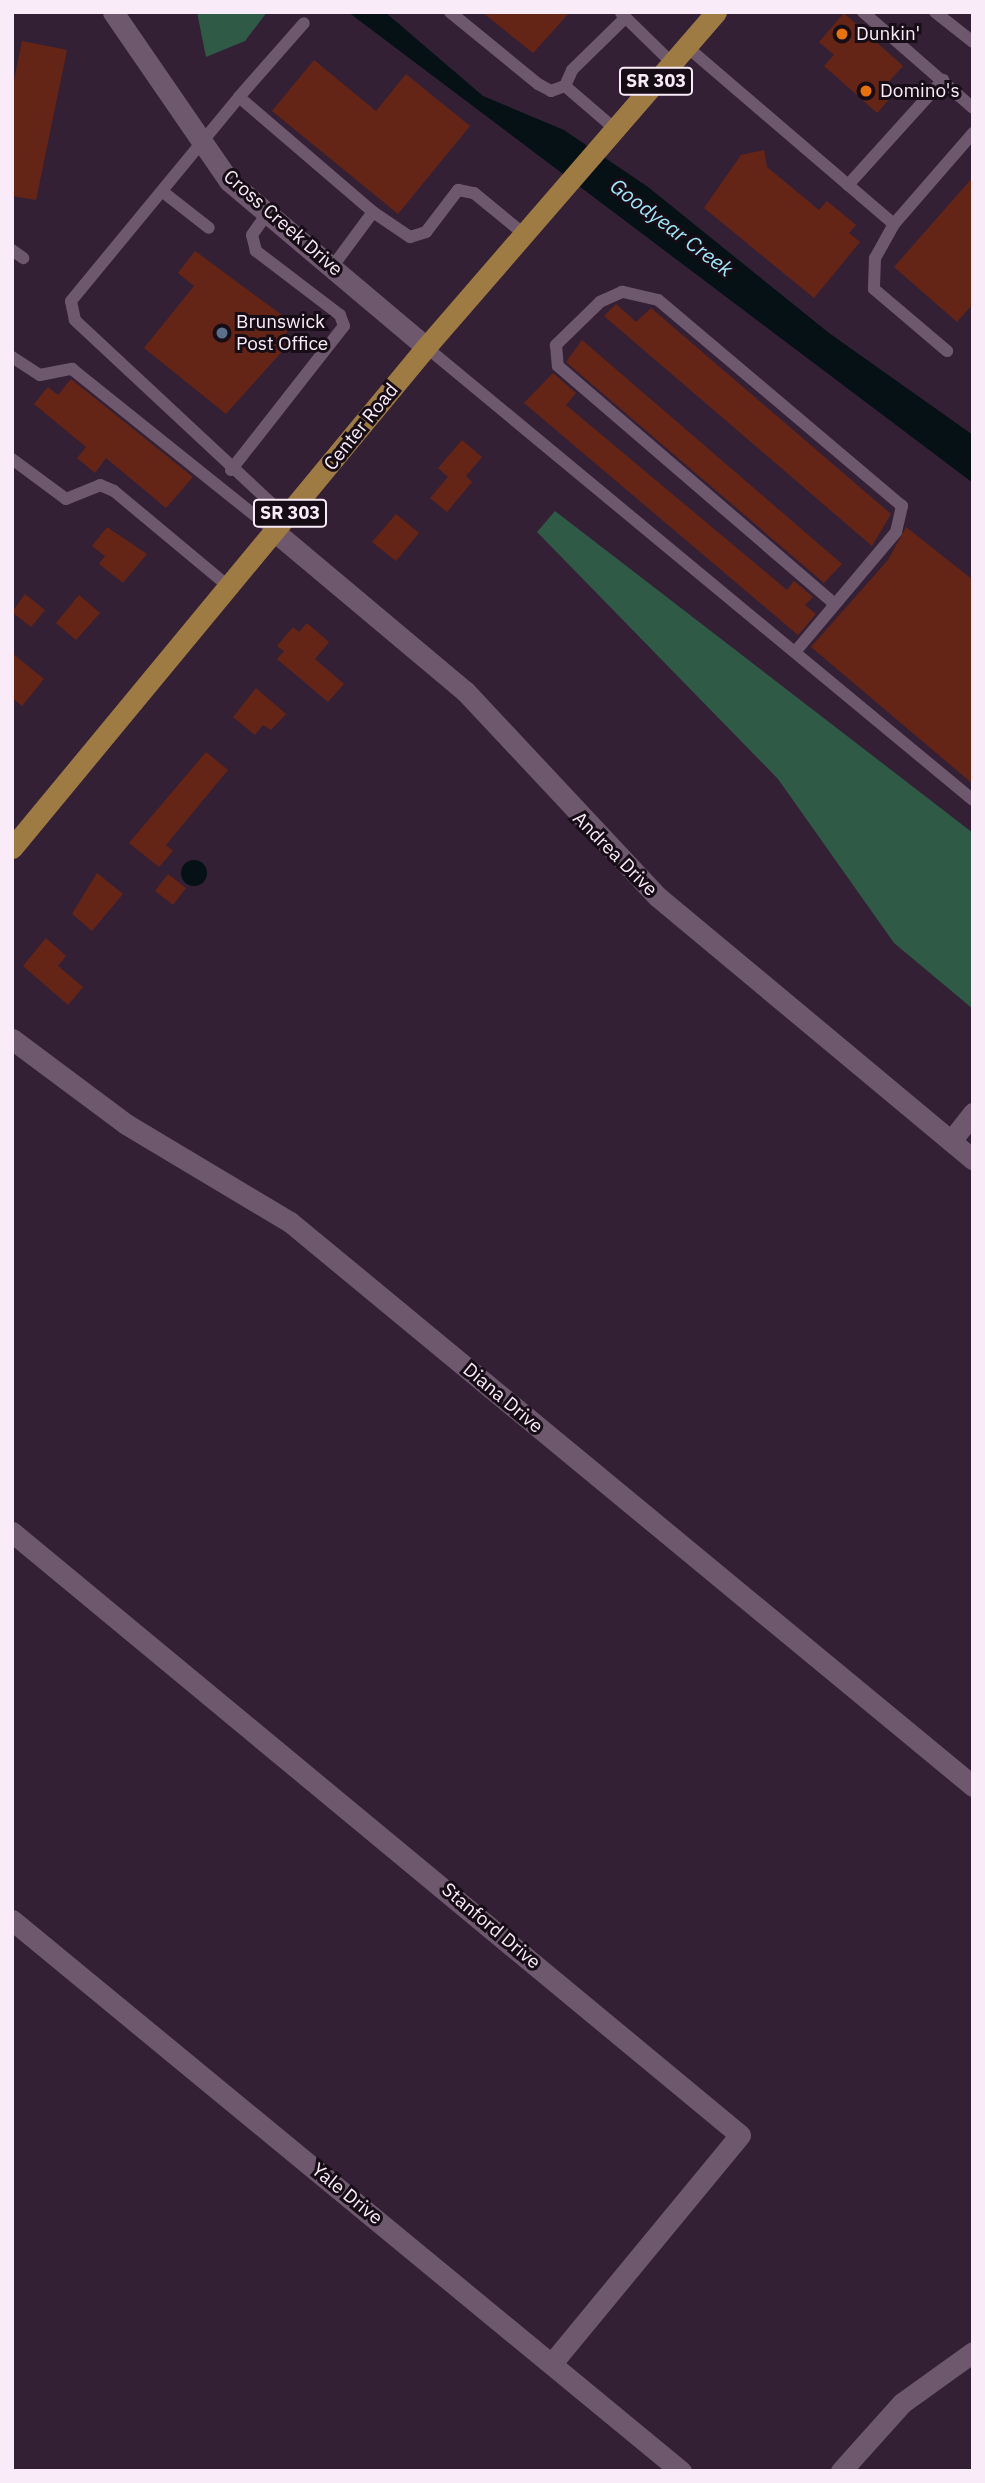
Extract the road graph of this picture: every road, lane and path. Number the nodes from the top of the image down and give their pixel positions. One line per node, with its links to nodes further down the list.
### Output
1 (113, 12): 17 (street, Cross Creek Drive)
2 (450, 12): 12 (lane)
3 (863, 12): 11 (lane)
4 (935, 12): 8 (lane)
5 (713, 13): 9 (main road, Center Road / SR 303)
6 (622, 15): 10 (lane); 12 (lane)
7 (304, 23): 13 (lane)
8 (973, 42)
9 (686, 46): 10 (main road, Center Road / SR 303); 18 (lane)
10 (672, 63): 15 (main road, Center Road / SR 303)
11 (943, 80): 14 (lane); 18 (lane)
12 (565, 86): 15 (lane)
13 (239, 97): 17 (lane); 21 (lane)
14 (973, 108)
15 (615, 129): 24 (main road, Center Road / SR 303)
16 (973, 133): 22 (lane)
17 (201, 147): 19 (lane); 20 (street, Cross Creek Drive)
18 (848, 185): 22 (lane)
19 (163, 192): 23 (lane); 32 (lane)
20 (269, 211): 27 (street, Cross Creek Drive); 32 (lane)
21 (373, 212): 24 (lane); 27 (lane)
22 (894, 224): 29 (lane)
23 (209, 228)
24 (524, 234): 28 (main road, Center Road / SR 303)
25 (12, 250): 26 (lane)
26 (23, 258)
27 (333, 266): 28 (street, Cross Creek Drive)
28 (426, 348): 33 (main road, Center Road / SR 303); 36 (lane)
29 (947, 351)
30 (12, 357): 33 (lane)
31 (12, 459): 34 (lane)
32 (231, 470): 33 (lane)
33 (280, 524): 34 (main road, Center Road / SR 303); 41 (street, Andrea Drive)
34 (228, 586): 38 (main road, Center Road / SR 303)
35 (835, 604): 35 (lane); 36 (lane)
36 (795, 652): 37 (lane)
37 (973, 800)
38 (12, 848)
39 (12, 1039): 44 (street, Diana Drive)
40 (973, 1113): 41 (street)
41 (950, 1141): 42 (street, Andrea Drive)
42 (973, 1159)
43 (12, 1532): 47 (street, Stanford Drive)
44 (973, 1786)
45 (12, 1920): 47 (street, Yale Drive)
46 (973, 2352): 49 (street)
47 (553, 2362): 48 (street, Yale Drive)
48 (681, 2471)
49 (841, 2471)

